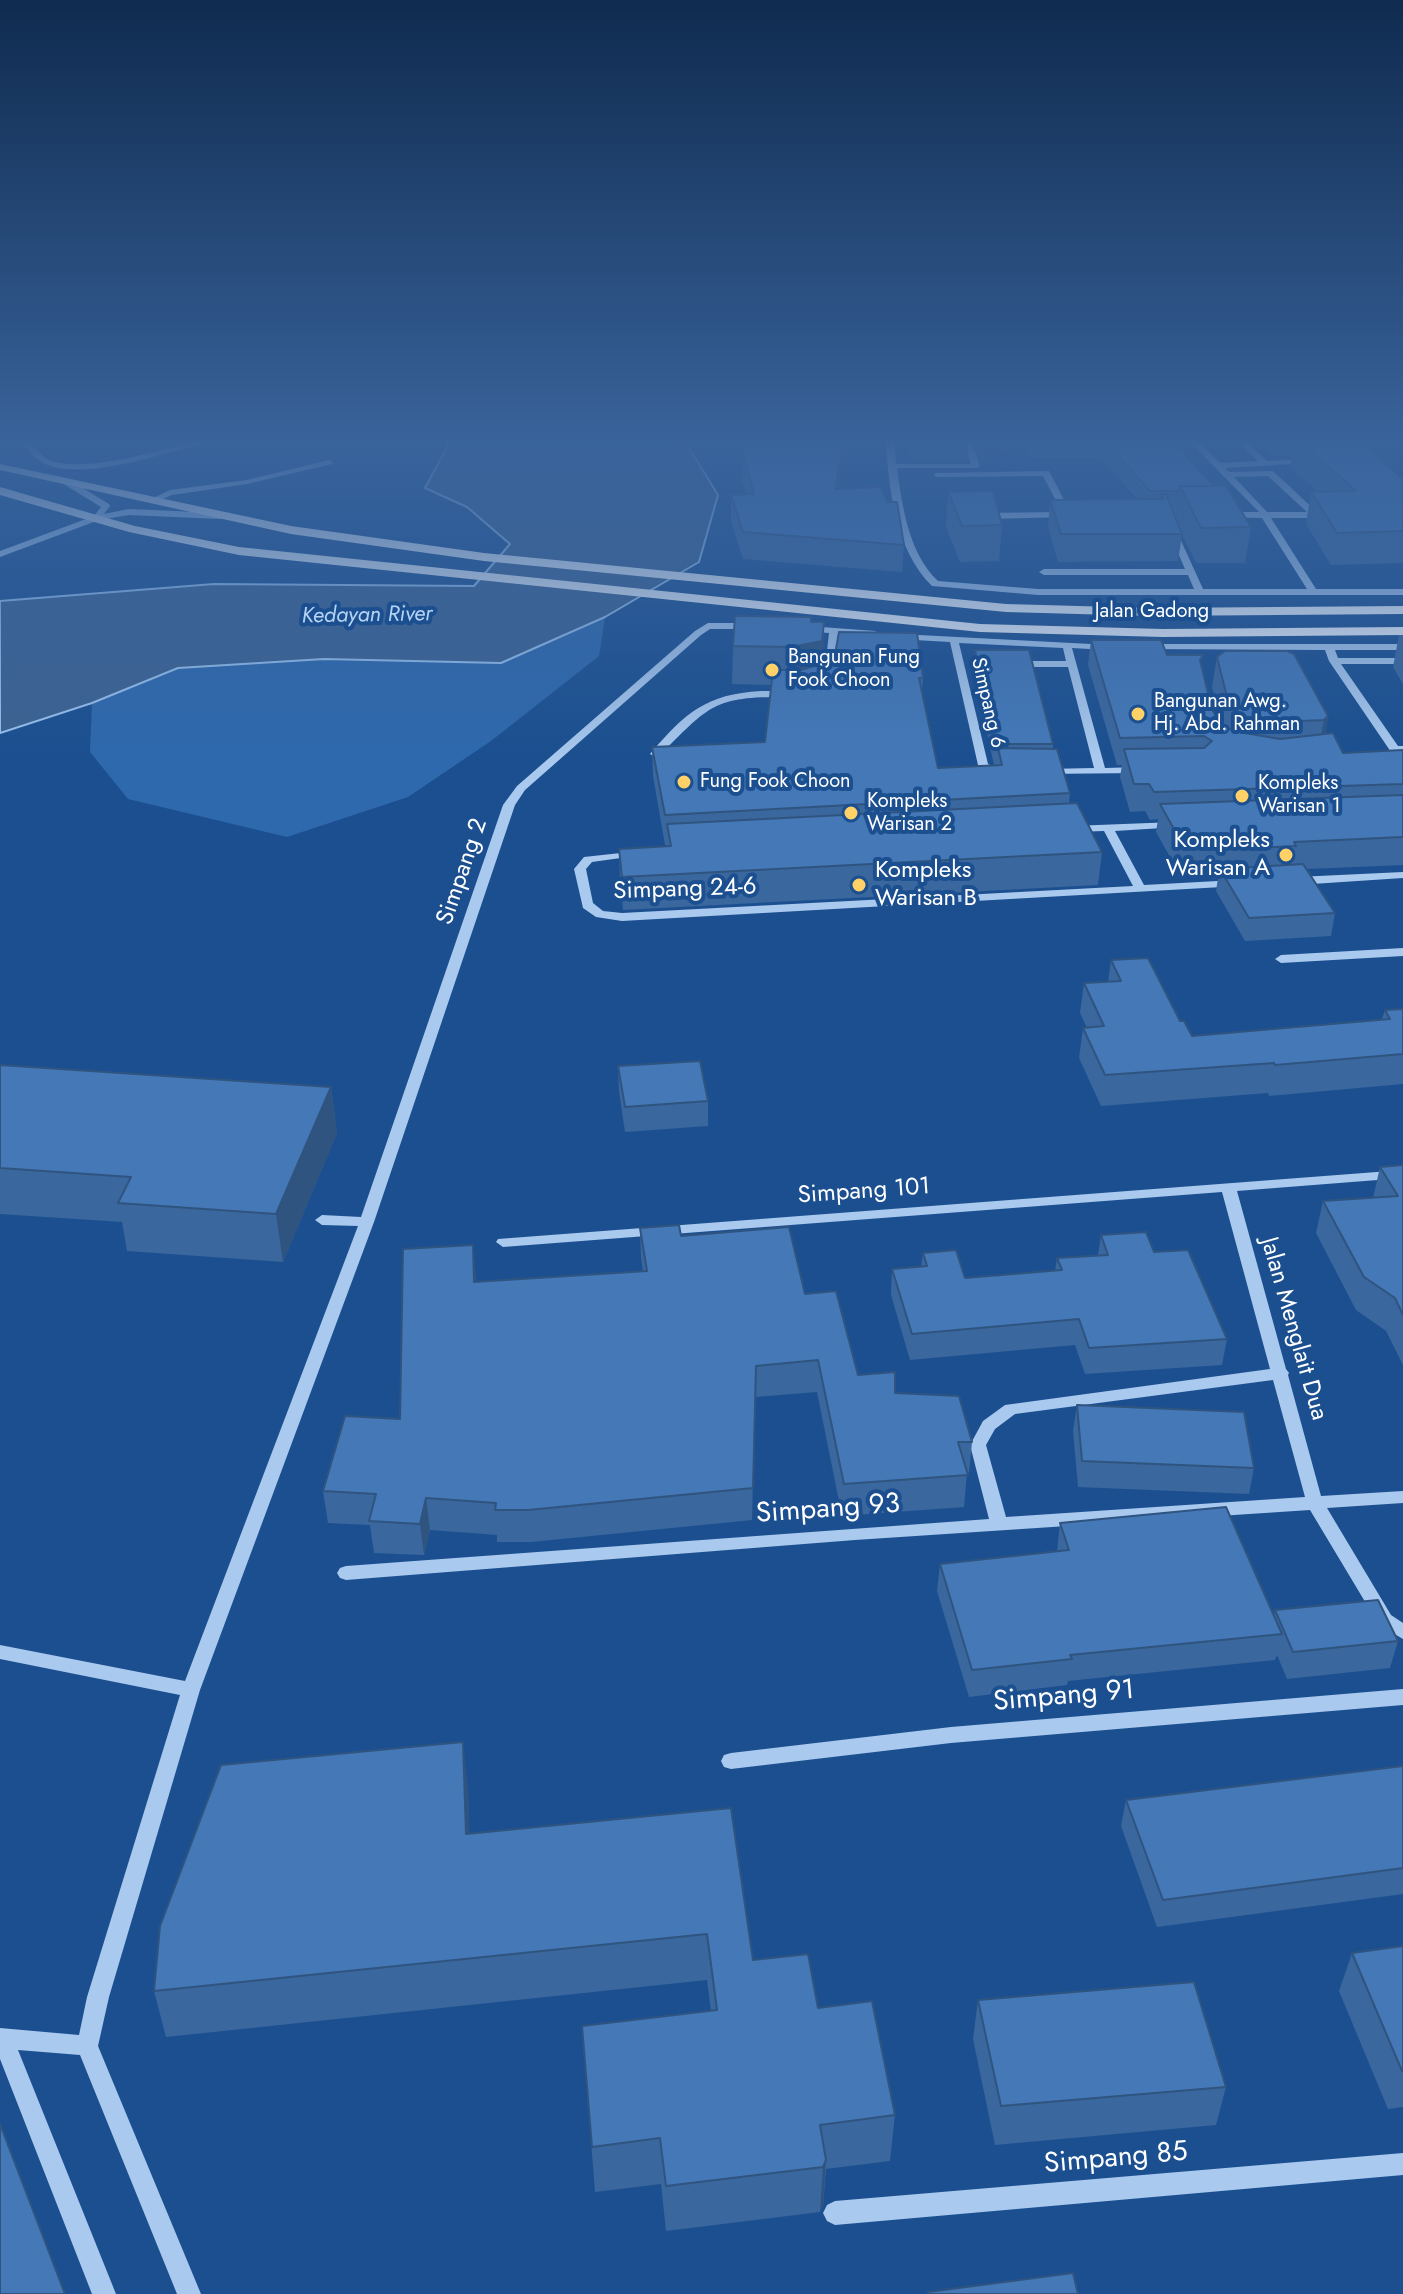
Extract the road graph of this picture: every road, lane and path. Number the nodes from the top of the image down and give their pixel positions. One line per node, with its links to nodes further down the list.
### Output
1 (24, 545): 7 (street)
2 (212, 545): 17 (main road, Jalan Gadong)
3 (385, 545): 13 (main road, Jalan Gadong)
4 (913, 545): 10 (street)
5 (1179, 545): 9 (street)
6 (1284, 545): 12 (street)
7 (0, 554)
8 (1044, 572): 9 (street)
9 (1191, 572): 10 (street)
10 (1200, 592): 12 (street)
11 (1403, 592): 12 (street)
12 (1314, 593)
13 (1403, 610)
14 (755, 626): 55 (street, Simpang 2)
15 (802, 629): 16 (street)
16 (834, 631): 18 (street); 34 (street)
17 (1403, 631)
18 (880, 635)
19 (895, 636): 20 (street)
20 (954, 640): 21 (street); 30 (street, Simpang 6)
21 (1067, 646): 22 (street); 33 (street)
22 (1117, 647)
23 (1131, 647): 24 (street)
24 (1263, 647): 25 (street); 27 (street)
25 (1329, 647): 26 (street); 28 (street)
26 (1403, 647)
27 (1270, 660)
28 (1334, 661): 29 (street); 36 (street)
29 (1403, 661)
30 (960, 664): 31 (street); 41 (street, Simpang 6)
31 (976, 664)
32 (1007, 664): 33 (street)
33 (1069, 664): 38 (street)
34 (816, 690)
35 (799, 694): 37 (street)
36 (1403, 749)
37 (655, 754)
38 (1100, 770): 39 (street); 40 (street)
39 (1157, 770)
40 (1037, 772)
41 (1006, 773)
42 (1185, 825): 43 (street)
43 (1107, 827): 44 (street); 49 (street)
44 (1060, 830)
45 (656, 852): 49 (street, Simpang 24-6)
46 (1403, 875): 47 (street)
47 (1279, 882)
48 (1248, 883): 49 (street, Simpang 24-6)
49 (1140, 889)
50 (1403, 952): 51 (street)
51 (1281, 959)
52 (1403, 1174): 53 (street)
53 (1228, 1186): 56 (street, Simpang 101); 57 (street, Jalan Menglait Dua)
54 (322, 1220): 55 (street)
55 (367, 1222): 64 (street, Simpang 2)
56 (503, 1242)
57 (1281, 1373): 59 (street, Jalan Menglait Dua); 60 (street)
58 (1403, 1497): 59 (street, Simpang 93)
59 (1314, 1501): 60 (street, Simpang 93); 62 (street, Jalan Menglait Dua)
60 (999, 1524): 61 (street, Simpang 93)
61 (346, 1573)
62 (1403, 1632)
63 (0, 1652): 64 (street)
64 (191, 1690): 68 (street, Simpang 2)
65 (1403, 1697): 66 (street, Simpang 91)
66 (731, 1761)
67 (2, 2039): 68 (street); 71 (street)
68 (87, 2046): 72 (street)
69 (1403, 2164): 70 (street, Simpang 85)
70 (835, 2213)
71 (104, 2294)
72 (189, 2294)

